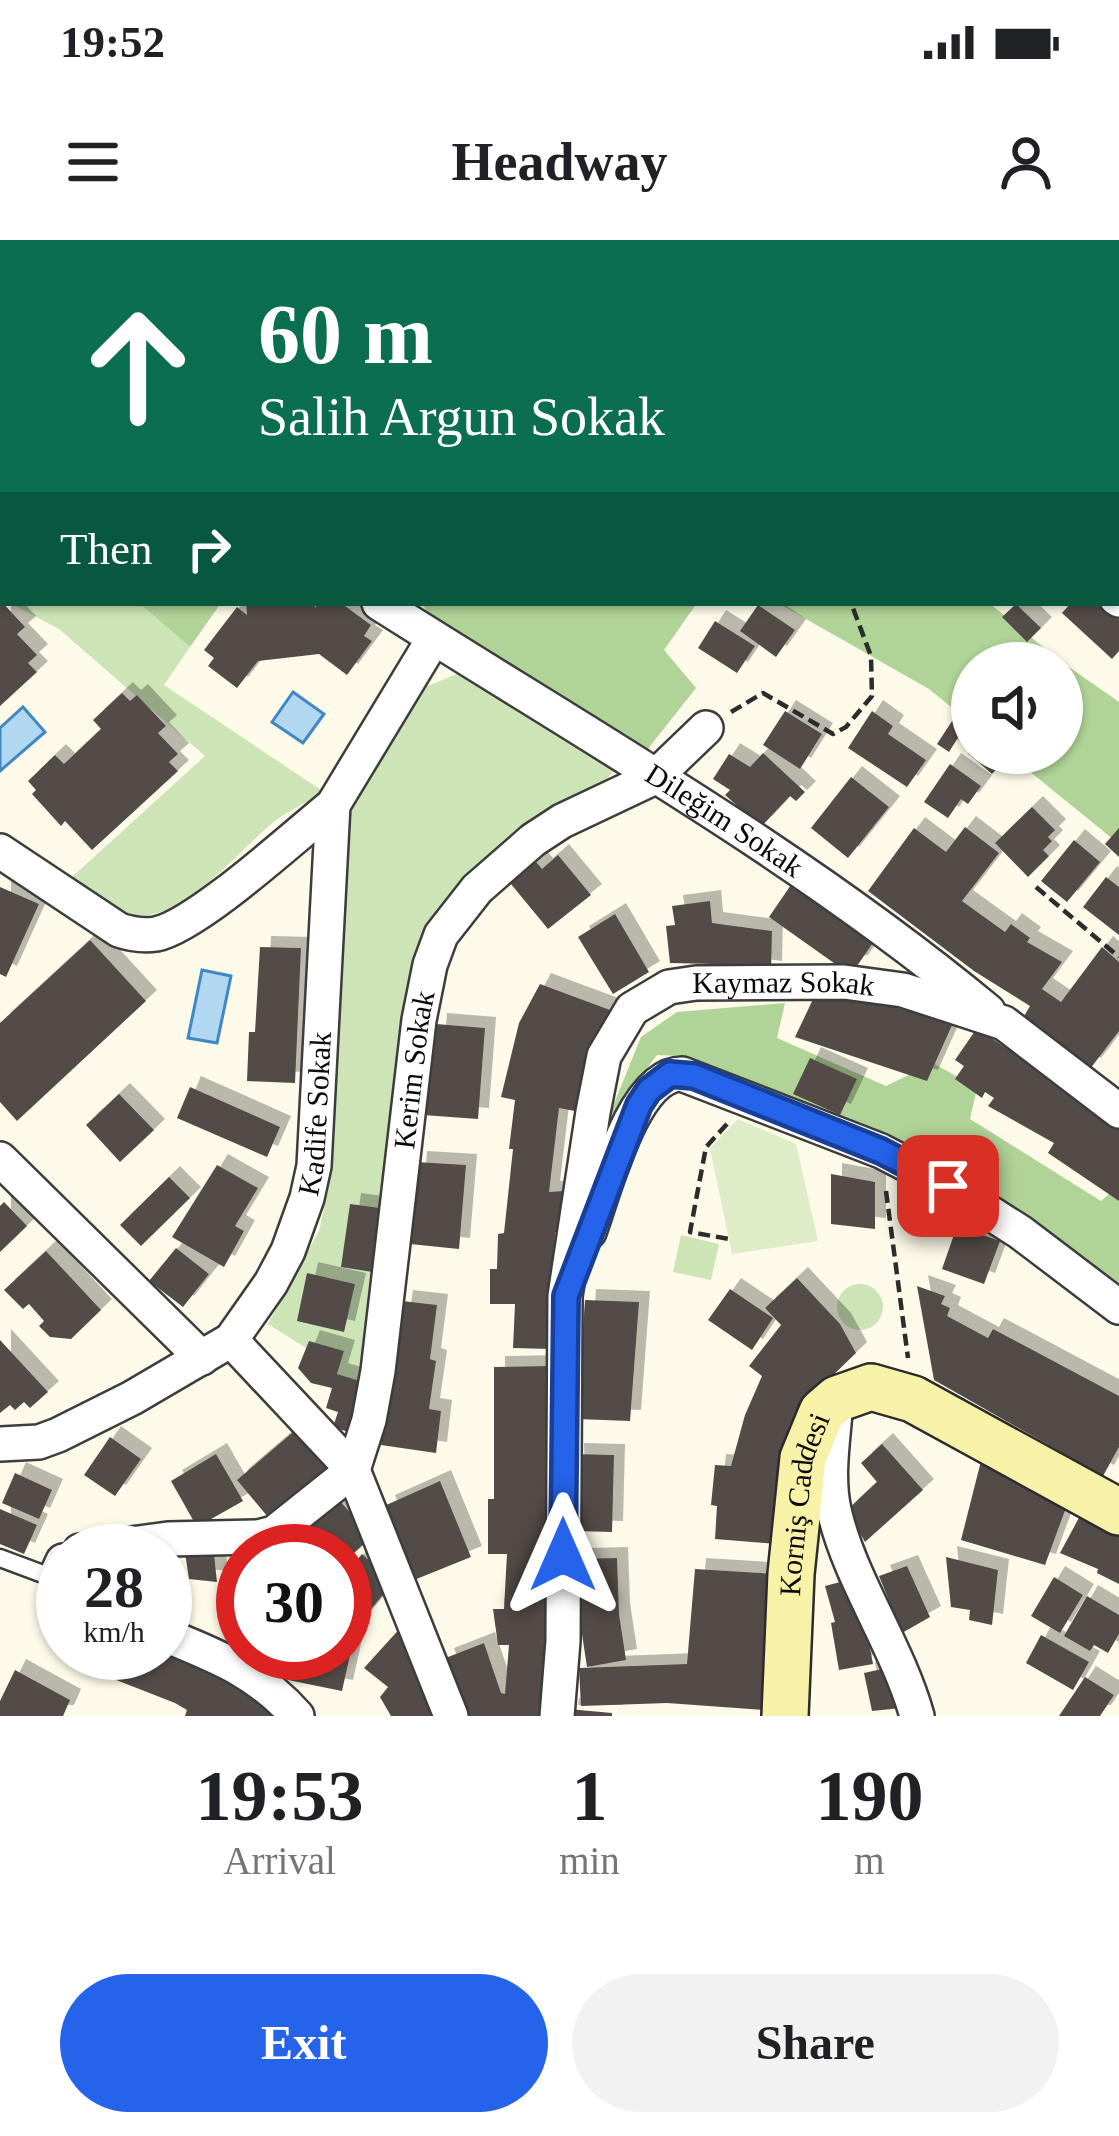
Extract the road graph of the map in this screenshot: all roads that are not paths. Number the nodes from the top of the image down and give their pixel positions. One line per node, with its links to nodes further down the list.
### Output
1 (384, 606): 2 (street, Dileğim Sokak)
2 (434, 638): 4 (street, Dileğim Sokak); 5 (street, Kadife Sokak)
3 (706, 728): 4 (street, Kerim Sokak)
4 (655, 777): 7 (street, Dileğim Sokak); 15 (street, Kerim Sokak)
5 (333, 805): 6 (street); 12 (street, Kadife Sokak)
6 (0, 850)
7 (1004, 1023): 8 (street, Kaymaz Sokak); 10 (street, Kaymaz Sokak)
8 (1119, 1111)
9 (0, 1159): 12 (street)
10 (566, 1296): 11 (street); 23 (street, Kaymaz Sokak)
11 (1119, 1306)
12 (216, 1349): 14 (street, Kadife Sokak); 15 (street)
13 (836, 1399): 16 (main road, Korniş Caddesi); 24 (main road, Korniş Caddesi); 25 (street)
14 (0, 1444)
15 (353, 1470): 17 (street); 22 (street)
16 (1119, 1512)
17 (192, 1540)
18 (0, 1558): 19 (lane)
19 (36, 1570)
20 (192, 1647): 21 (street)
21 (297, 1716)
22 (451, 1716)
23 (557, 1716)
24 (785, 1716)
25 (917, 1716)

